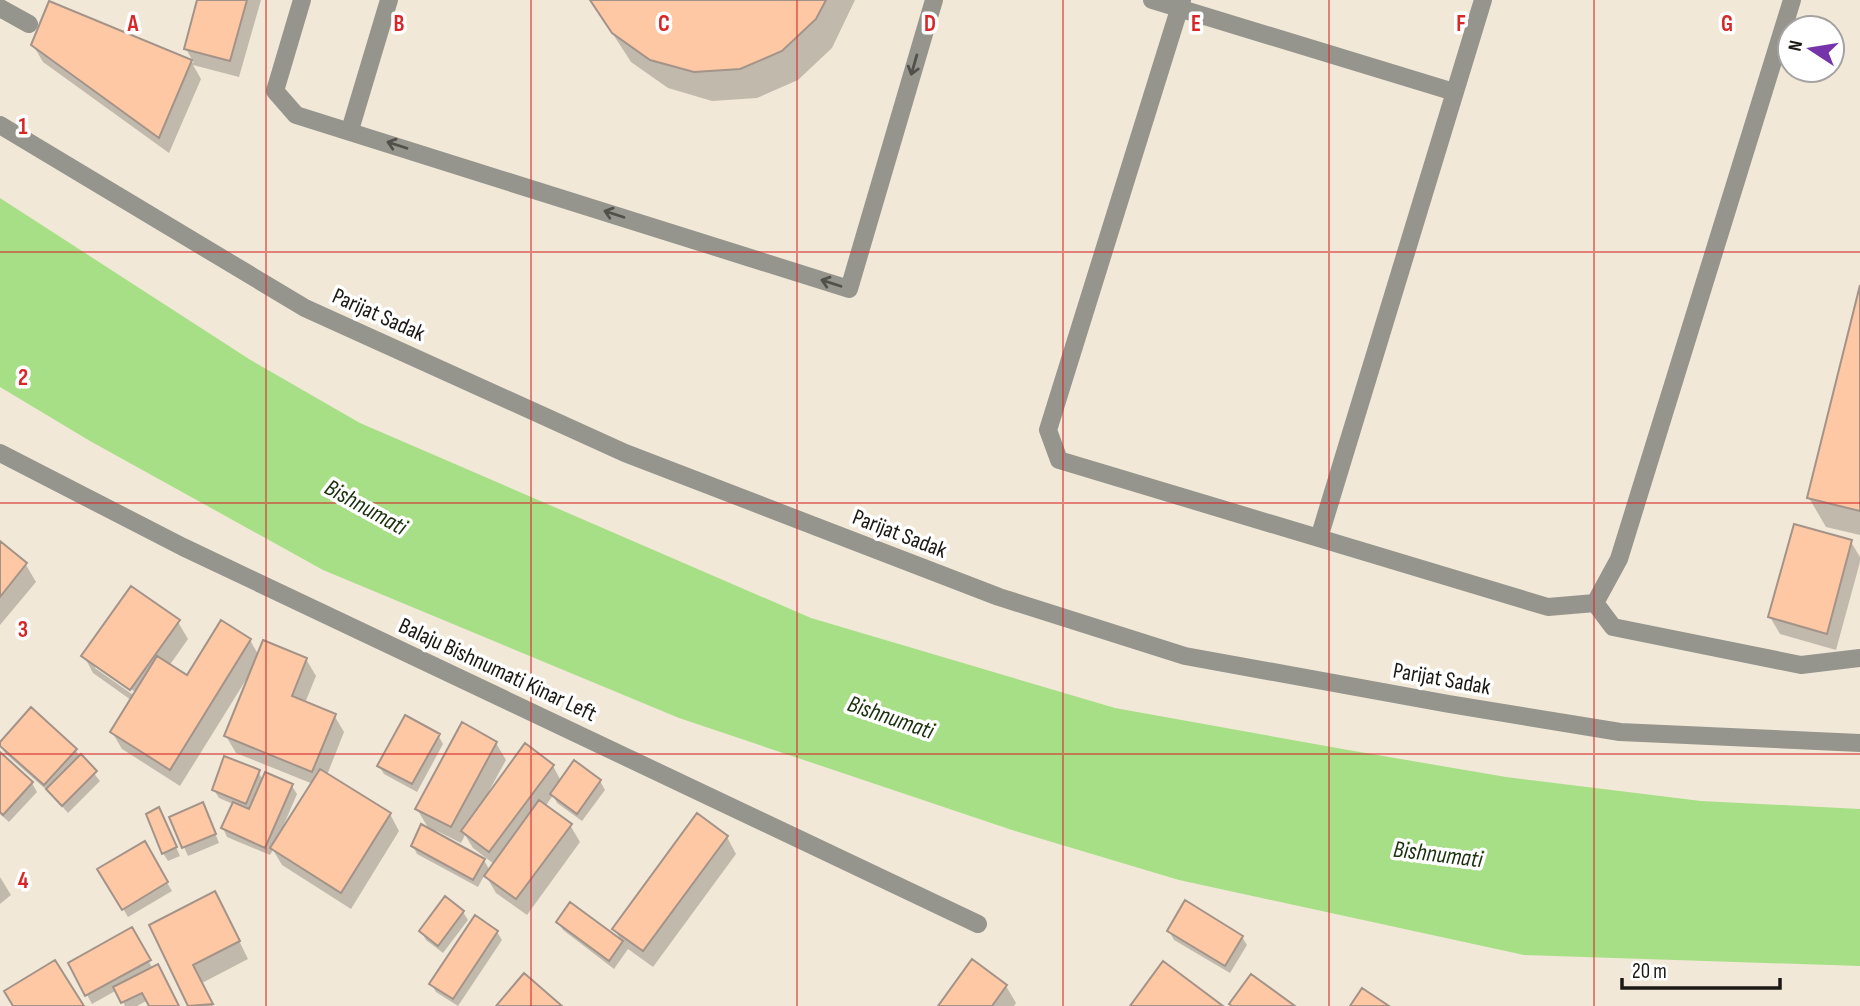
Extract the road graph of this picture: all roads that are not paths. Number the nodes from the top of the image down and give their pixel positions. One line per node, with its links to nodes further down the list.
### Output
1 (302, 0): 12 (street)
2 (389, 0): 12 (street)
3 (934, 0): 12 (street, one-way to 12)
4 (1152, 0): 7 (street)
5 (1483, 0): 10 (street)
6 (1792, 0): 15 (street)
7 (1180, 4): 10 (street); 14 (street)
8 (0, 8): 9 (street)
9 (29, 24)
10 (1454, 92): 14 (street)
11 (0, 125): 17 (street, Parijat Sadak)
12 (350, 130)
13 (0, 453): 18 (street, Balaju Bishnumati Kinar Left)
14 (1319, 538): 15 (street)
15 (1595, 603): 16 (street)
16 (1860, 658)
17 (1860, 743)
18 (978, 923)

